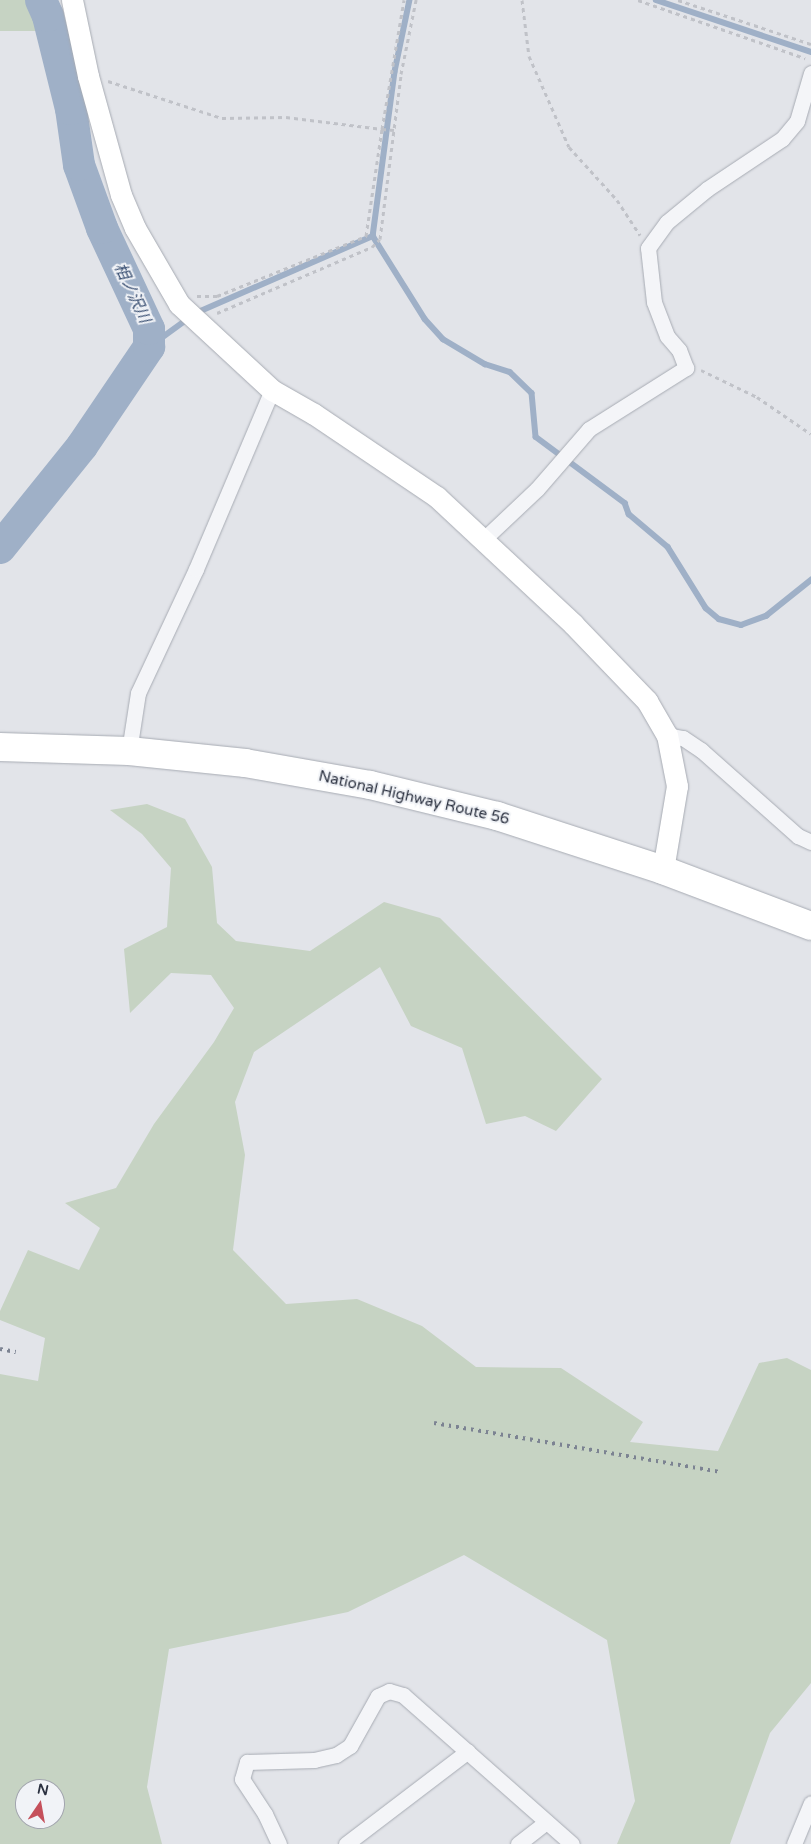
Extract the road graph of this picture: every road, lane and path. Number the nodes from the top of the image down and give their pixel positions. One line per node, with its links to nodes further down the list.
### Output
1 (72, 0): 10 (street)
2 (404, 0): 11 (path)
3 (416, 0): 12 (path)
4 (522, 0): 13 (path)
5 (638, 0): 8 (path)
6 (678, 0): 7 (path)
7 (811, 44)
8 (811, 60)
9 (811, 73): 13 (street)
10 (88, 76): 11 (path); 14 (street)
11 (382, 129): 12 (path); 14 (path)
12 (394, 130): 15 (path)
13 (648, 248): 16 (street)
14 (177, 300): 15 (street)
15 (198, 324): 17 (street)
16 (686, 368): 18 (path); 19 (street)
17 (272, 390): 19 (street); 22 (street)
18 (811, 434)
19 (485, 538): 20 (street)
20 (667, 735): 23 (street); 24 (street)
21 (0, 747): 22 (highway, National Highway Route 56)
22 (129, 751): 24 (highway, National Highway Route 56)
23 (811, 842)
24 (663, 870): 25 (highway, National Highway Route 56)
25 (811, 926)
26 (468, 1751): 28 (street); 29 (street); 30 (street)
27 (811, 1803): 33 (street)
28 (546, 1822): 31 (street); 32 (street)
29 (279, 1844)
30 (346, 1844)
31 (518, 1844)
32 (572, 1844)
33 (794, 1844)

